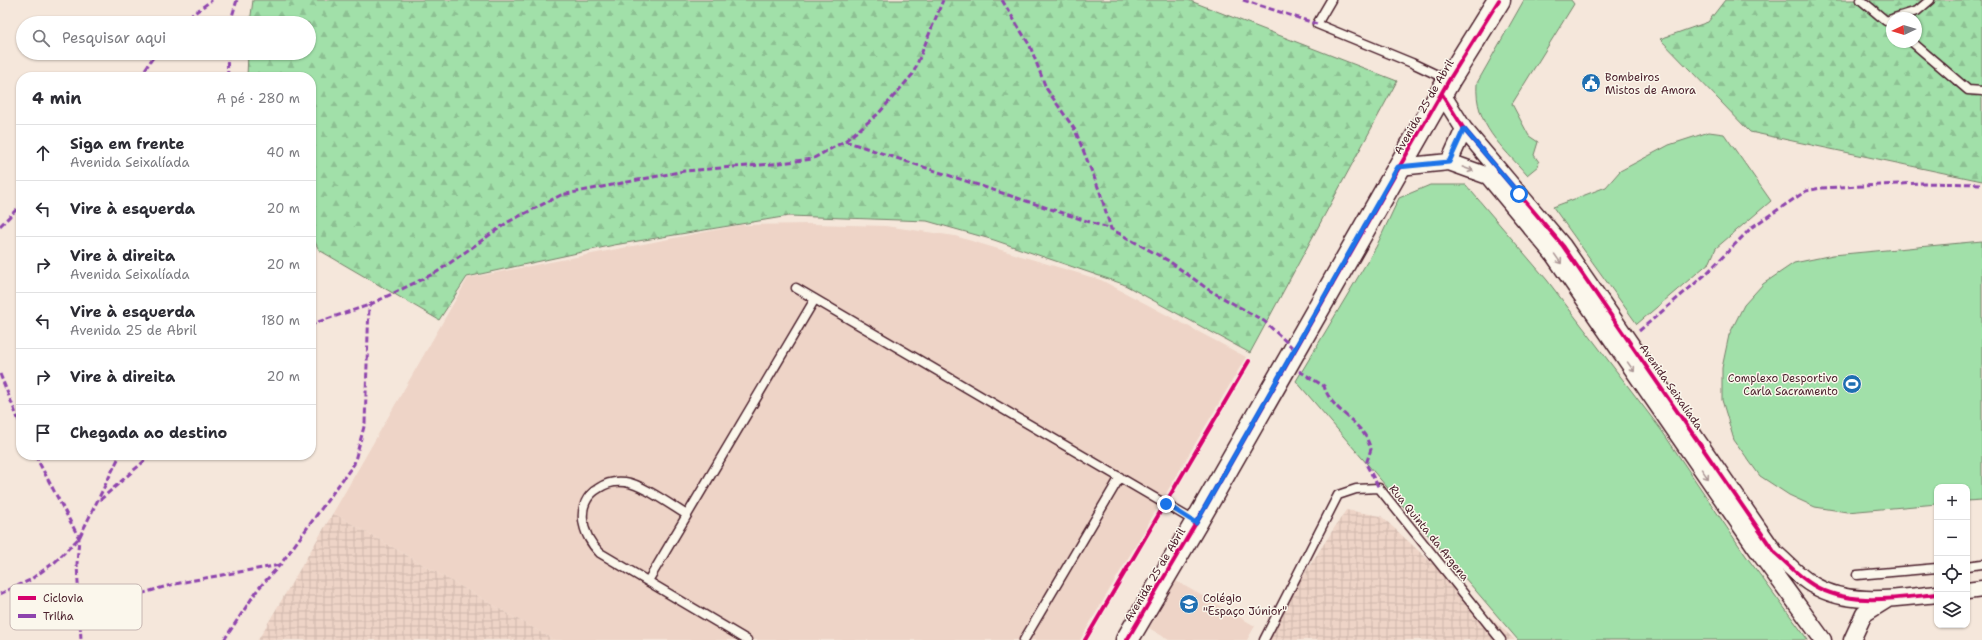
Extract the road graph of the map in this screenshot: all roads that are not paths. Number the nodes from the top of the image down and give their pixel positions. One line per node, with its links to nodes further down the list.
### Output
1 (1331, 0): 8 (lane)
2 (1499, 0): 8 (main road, Avenida 25 de Abril)
3 (1861, 0): 6 (lane)
4 (1930, 0): 5 (lane)
5 (1914, 12)
6 (1886, 18)
7 (1919, 48): 9 (lane)
8 (1445, 87): 10 (street, Avenida Seixalíada); 12 (main road, Avenida 25 de Abril)
9 (1982, 91)
10 (1464, 129): 11 (street); 26 (street, Avenida Seixalíada)
11 (1449, 162): 12 (street, Avenida Seixalíada); 32 (street, Avenida Seixalíada, one-way to 32)
12 (1398, 167): 17 (main road, Avenida 25 de Abril)
13 (796, 288): 14 (lane)
14 (815, 299): 15 (lane); 16 (lane)
15 (1120, 477): 17 (lane); 28 (lane)
16 (687, 515): 22 (lane); 22 (lane)
17 (1196, 523): 29 (main road, Avenida 25 de Abril)
18 (1982, 564): 19 (lane)
19 (1970, 566)
20 (1934, 568): 21 (lane)
21 (1857, 575)
22 (648, 581): 27 (lane)
23 (1982, 589): 24 (street)
24 (1970, 591)
25 (1934, 594): 26 (street, Avenida Seixalíada)
26 (1889, 598): 33 (street)
27 (747, 640)
28 (1024, 640)
29 (1127, 640)
30 (1264, 640): 31 (lane, Rua Quinta da Argena)
31 (1501, 640)
32 (1823, 640)
33 (1852, 640)

